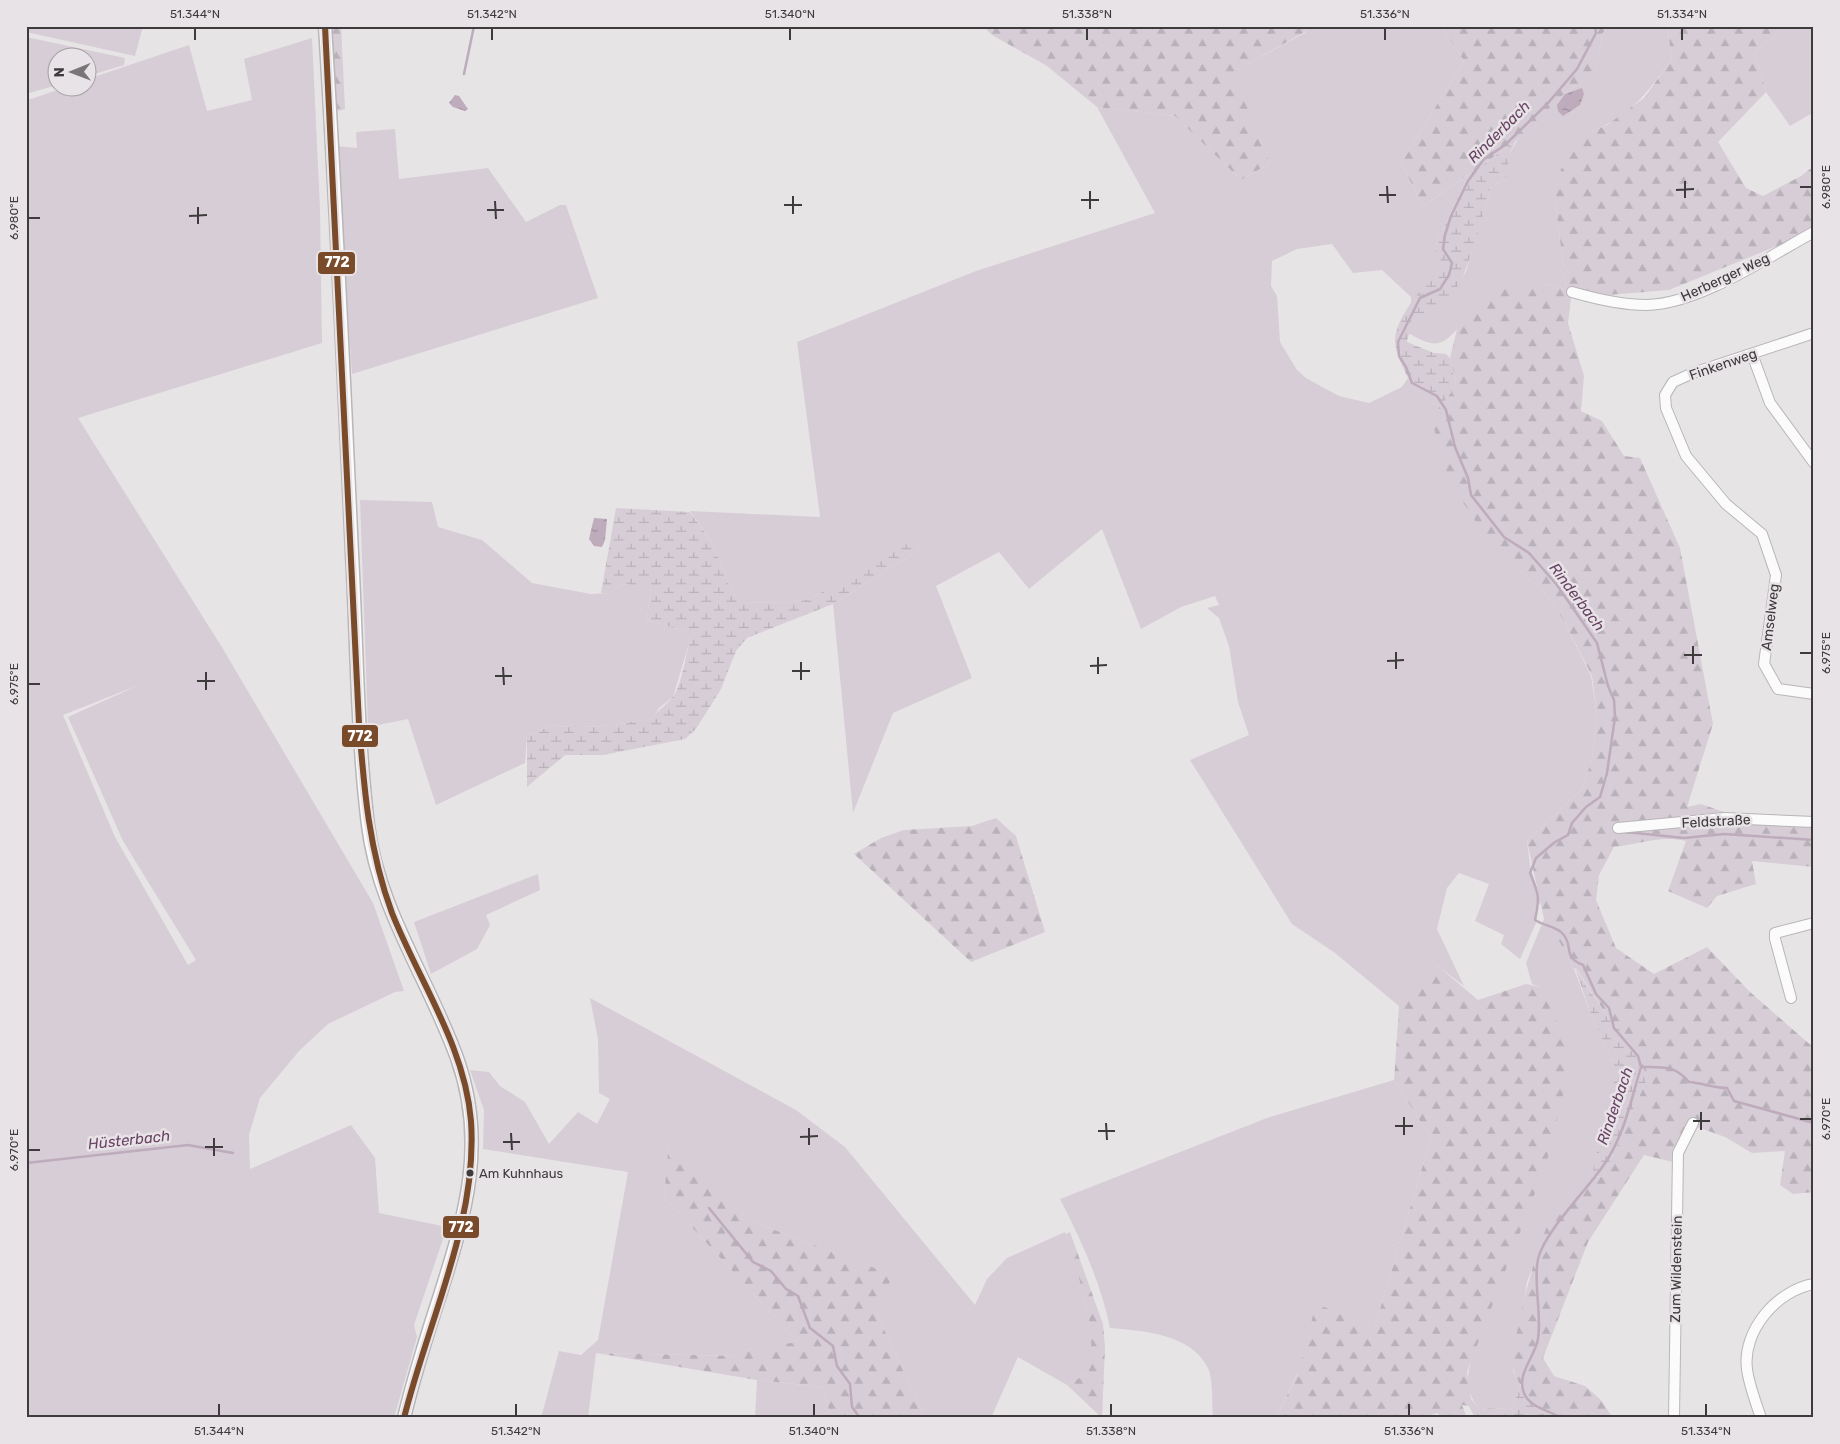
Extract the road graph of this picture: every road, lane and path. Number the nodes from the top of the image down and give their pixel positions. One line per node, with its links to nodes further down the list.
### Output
1 (325, 26): 15 (main road)
2 (1814, 232): 3 (street, Herberger Weg)
3 (1572, 292)
4 (1814, 333): 5 (street, Finkenweg)
5 (1752, 354): 6 (street, Finkenweg); 7 (street)
6 (1672, 422): 8 (street, Amselweg)
7 (1814, 463)
8 (1814, 694)
9 (1814, 822): 10 (street, Feldstraße)
10 (1618, 828)
11 (1814, 923): 12 (street)
12 (1791, 998)
13 (1693, 1123): 16 (street, Zum Wildenstein)
14 (1814, 1284): 17 (street)
15 (404, 1418)
16 (1674, 1418)
17 (1762, 1418)

